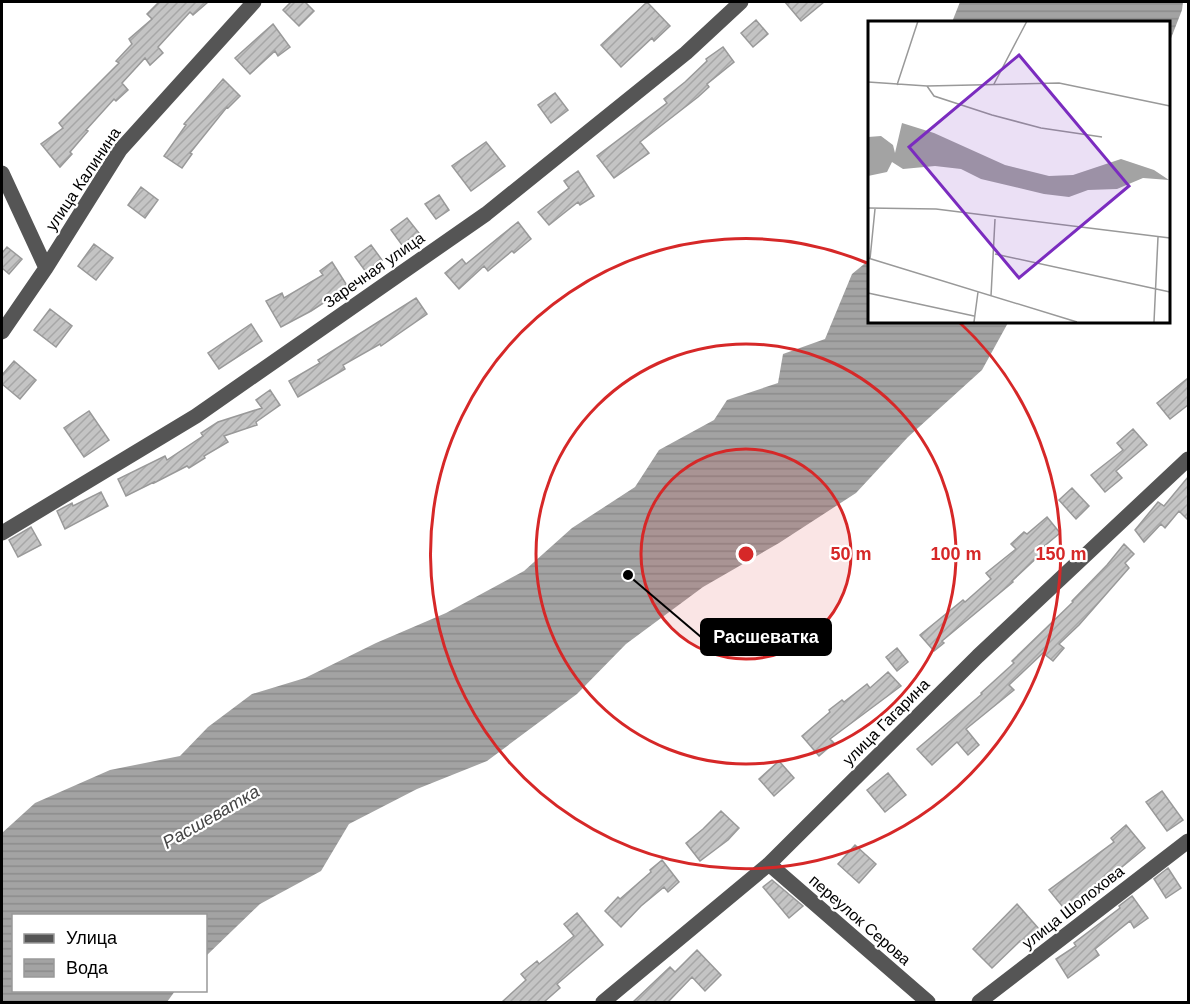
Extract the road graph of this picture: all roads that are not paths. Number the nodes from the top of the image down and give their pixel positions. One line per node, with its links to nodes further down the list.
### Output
1 (254, 2): 4 (street, улица Калинина)
2 (741, 2): 7 (street, Заречная улица)
3 (2, 173): 4 (street)
4 (45, 268): 5 (street, улица Калинина)
5 (2, 332)
6 (1188, 459): 9 (street, улица Гагарина)
7 (2, 533)
8 (1188, 841): 12 (street, улица Шолохова)
9 (769, 864): 10 (street, улица Гагарина); 11 (street, переулок Серова)
10 (603, 1002)
11 (928, 1002)
12 (979, 1002)

